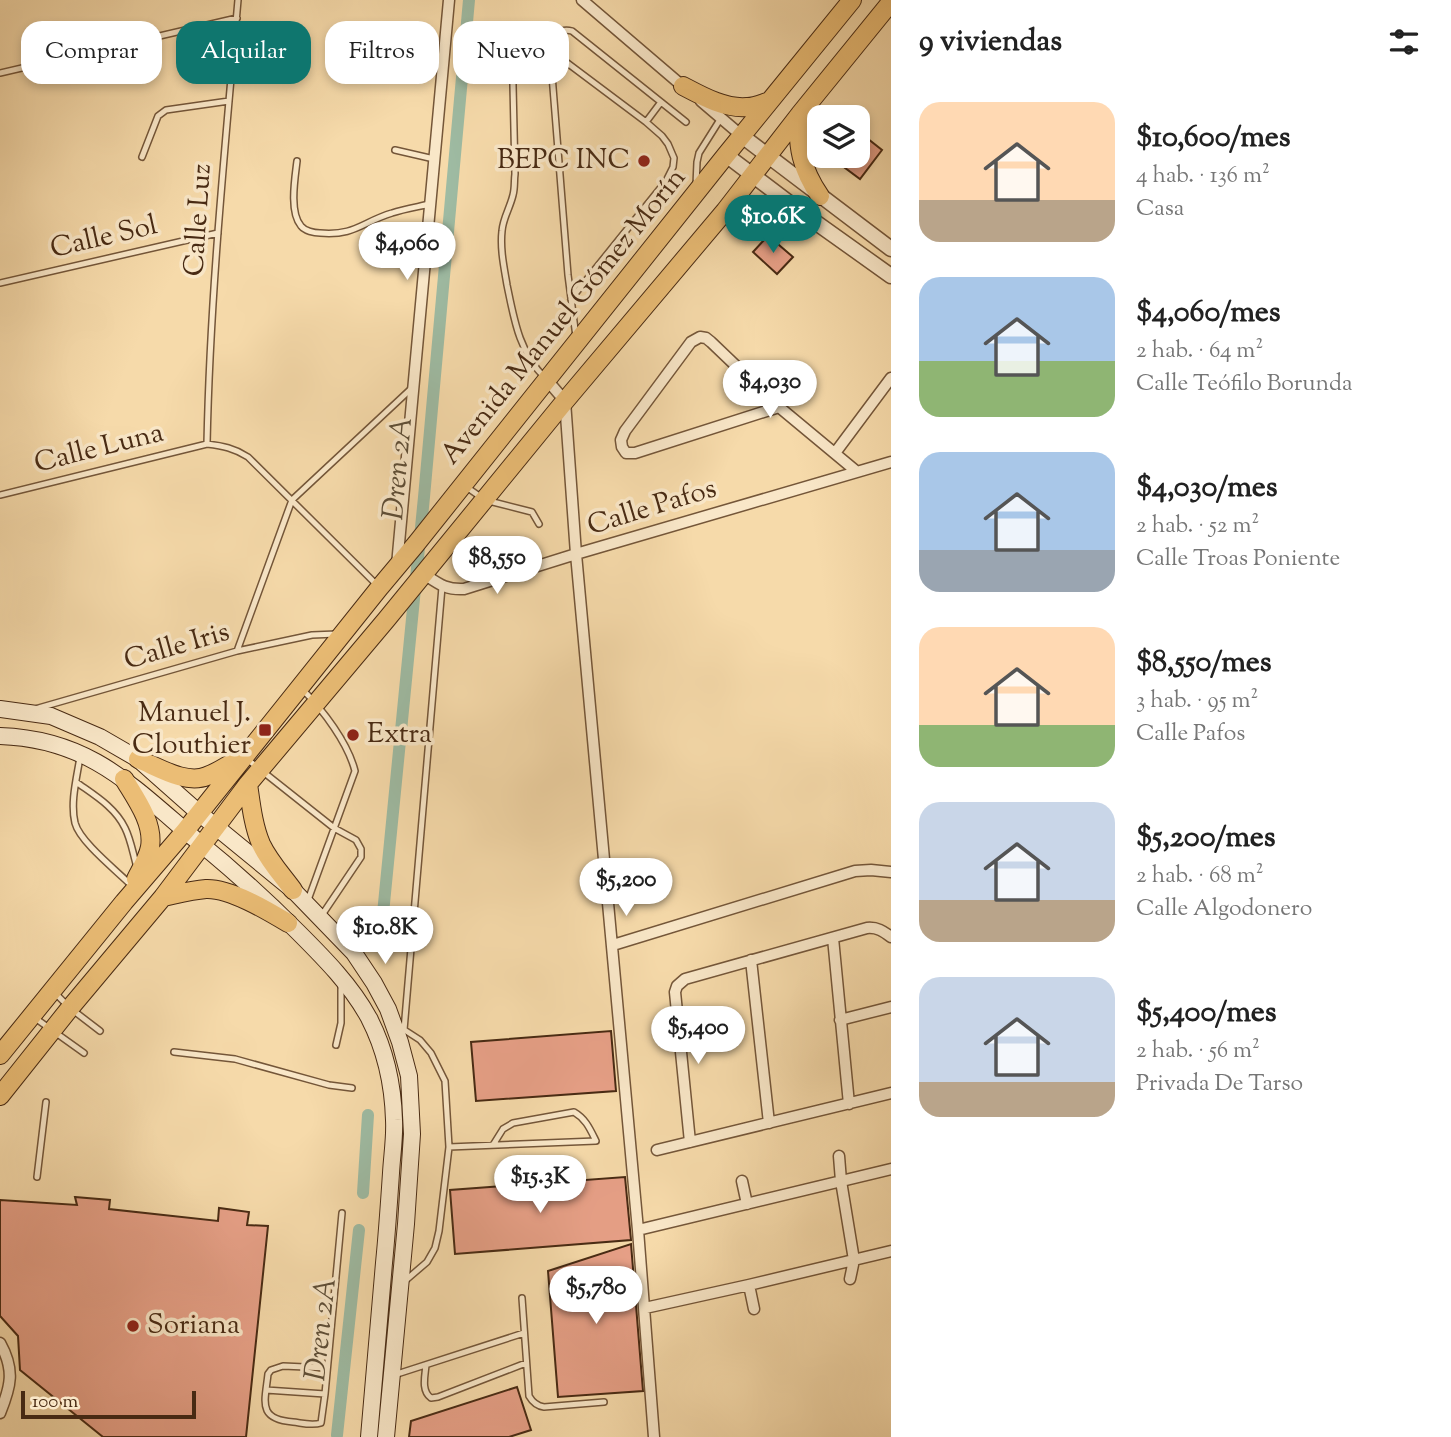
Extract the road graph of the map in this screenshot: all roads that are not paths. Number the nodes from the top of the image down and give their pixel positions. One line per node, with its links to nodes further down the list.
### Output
1 (238, 0): 6 (lane, Calle Luz)
2 (449, 0): 25 (street)
3 (582, 0): 12 (street)
4 (852, 0): 14 (main road, Avenida Manuel Gómez Morín)
5 (891, 2): 16 (main road, Avenida Manuel Gómez Morín)
6 (237, 18): 9 (lane); 13 (lane, Calle Luz)
7 (569, 30): 15 (lane)
8 (569, 64): 18 (lane)
9 (0, 73)
10 (513, 84): 40 (lane)
11 (553, 84): 37 (lane)
12 (683, 86): 14 (main road); 17 (street)
13 (229, 101): 24 (lane); 33 (lane, Calle Luz)
14 (769, 101): 20 (main road, Avenida Manuel Gómez Morín)
15 (661, 102): 18 (lane); 19 (lane)
16 (800, 114): 23 (main road, Avenida Manuel Gómez Morín); 29 (main road)
17 (721, 118): 20 (street); 28 (lane)
18 (646, 122): 37 (lane)
19 (686, 122)
20 (742, 136): 22 (main road, Avenida Manuel Gómez Morín); 23 (street)
21 (394, 150): 25 (lane)
22 (726, 155): 27 (street); 28 (main road, Avenida Manuel Gómez Morín)
23 (767, 156): 27 (main road, Avenida Manuel Gómez Morín); 29 (street)
24 (142, 157)
25 (434, 159): 30 (street)
26 (297, 161): 30 (lane)
27 (752, 175): 31 (main road, Avenida Manuel Gómez Morín); 32 (street)
28 (696, 193): 38 (main road, Avenida Manuel Gómez Morín)
29 (822, 197): 32 (street); 34 (street)
30 (429, 204): 41 (street)
31 (725, 211): 32 (main road); 42 (main road, Avenida Manuel Gómez Morín)
32 (808, 216): 35 (street)
33 (218, 233): 36 (lane, Calle Sol); 44 (lane, Calle Luz)
34 (891, 249)
35 (891, 276)
36 (0, 284)
37 (571, 299): 38 (lane)
38 (576, 343): 40 (main road, Avenida Manuel Gómez Morín)
39 (891, 378): 45 (street)
40 (547, 380): 42 (street); 48 (main road, Avenida Manuel Gómez Morín)
41 (413, 387): 50 (lane); 54 (street)
42 (565, 401): 51 (main road, Avenida Manuel Gómez Morín); 53 (street)
43 (779, 407): 43 (street); 45 (street)
44 (207, 444): 49 (lane, Calle Luna); 50 (lane)
45 (835, 453): 47 (street)
46 (891, 462): 47 (street, Calle Pafos)
47 (856, 471): 53 (street, Calle Pafos)
48 (463, 485): 51 (lane); 54 (main road, Avenida Manuel Gómez Morín)
49 (0, 495)
50 (292, 500): 56 (lane); 60 (lane)
51 (485, 500): 52 (lane); 55 (main road, Avenida Manuel Gómez Morín)
52 (539, 524)
53 (576, 554): 57 (street, Calle Pafos); 88 (street)
54 (397, 566): 56 (main road, Avenida Manuel Gómez Morín)
55 (420, 579): 57 (street); 59 (main road, Avenida Manuel Gómez Morín)
56 (380, 587): 58 (main road, Avenida Manuel Gómez Morín)
57 (442, 587): 97 (lane)
58 (342, 634): 59 (lane); 60 (lane, Calle Iris); 61 (main road, Avenida Manuel Gómez Morín)
59 (364, 647): 62 (main road, Avenida Manuel Gómez Morín)
60 (237, 651): 64 (lane, Calle Iris)
61 (299, 687): 62 (lane); 67 (main road, Avenida Manuel Gómez Morín)
62 (316, 703): 69 (main road, Avenida Manuel Gómez Morín); 75 (lane)
63 (0, 709): 64 (main road)
64 (25, 712): 68 (main road)
65 (0, 736): 66 (main road)
66 (80, 753): 70 (main road); 71 (lane)
67 (244, 757): 68 (main road); 69 (lane); 73 (main road, Avenida Manuel Gómez Morín)
68 (138, 759): 73 (main road)
69 (260, 769): 72 (main road, Avenida Manuel Gómez Morín); 75 (lane)
70 (124, 779): 76 (main road); 79 (main road)
71 (76, 782): 79 (lane); 79 (lane)
72 (248, 784): 74 (main road, Avenida Manuel Gómez Morín); 80 (main road)
73 (199, 813): 74 (main road); 76 (main road, Avenida Manuel Gómez Morín)
74 (216, 827): 77 (main road, Avenida Manuel Gómez Morín); 80 (main road)
75 (334, 828): 83 (lane); 84 (lane)
76 (186, 831): 77 (main road); 82 (main road, Avenida Manuel Gómez Morín)
77 (202, 844): 81 (main road, Avenida Manuel Gómez Morín); 85 (main road)
78 (891, 872): 88 (street)
79 (136, 880): 82 (main road)
80 (293, 890): 83 (main road)
81 (163, 897): 85 (main road); 93 (main road, Avenida Manuel Gómez Morín)
82 (124, 902): 91 (main road)
83 (306, 903): 84 (main road)
84 (320, 918): 97 (main road)
85 (288, 923): 90 (main road)
86 (891, 937): 87 (street)
87 (832, 938): 89 (street); 96 (street)
88 (613, 945): 121 (street)
89 (751, 960): 109 (street); 110 (street)
90 (342, 979): 95 (main road); 100 (lane)
91 (53, 991): 93 (lane); 94 (main road)
92 (891, 1007): 96 (street)
93 (70, 1008): 98 (main road, Avenida Manuel Gómez Morín); 99 (lane)
94 (32, 1016): 98 (lane); 103 (main road)
95 (368, 1016): 97 (lane); 127 (main road)
96 (840, 1020): 108 (street)
97 (399, 1026): 112 (lane); 125 (main road)
98 (52, 1031): 102 (lane); 106 (main road, Avenida Manuel Gómez Morín)
99 (100, 1031)
100 (336, 1045)
101 (174, 1052): 104 (lane)
102 (84, 1053)
103 (0, 1055)
104 (352, 1088)
105 (891, 1093): 108 (street)
106 (0, 1096)
107 (46, 1102): 116 (lane)
108 (849, 1104): 109 (street)
109 (769, 1123): 110 (street)
110 (690, 1142): 113 (street)
111 (493, 1145): 111 (lane); 112 (lane)
112 (449, 1147): 125 (lane)
113 (657, 1150)
114 (839, 1156): 118 (street)
115 (891, 1169): 118 (street)
116 (37, 1177)
117 (742, 1181): 119 (street)
118 (841, 1181): 119 (street); 123 (street)
119 (747, 1204): 121 (street)
120 (342, 1213): 135 (lane)
121 (638, 1230): 129 (street)
122 (891, 1251): 123 (street)
123 (854, 1260): 124 (street); 126 (street)
124 (850, 1279)
125 (400, 1285): 127 (lane); 136 (main road)
126 (750, 1285): 129 (street); 130 (street)
127 (382, 1297): 137 (main road)
128 (522, 1298): 131 (lane)
129 (645, 1308): 144 (street)
130 (754, 1309)
131 (524, 1333): 133 (lane); 134 (lane)
132 (0, 1343): 141 (street)
133 (526, 1363): 134 (lane); 140 (lane)
134 (426, 1365): 136 (lane)
135 (327, 1368): 138 (lane); 139 (lane)
136 (391, 1375): 137 (lane); 143 (main road)
137 (374, 1383): 142 (main road)
138 (267, 1390): 139 (lane); 139 (lane)
139 (325, 1394)
140 (604, 1402)
141 (0, 1413)
142 (369, 1437)
143 (386, 1437)
144 (654, 1437)

